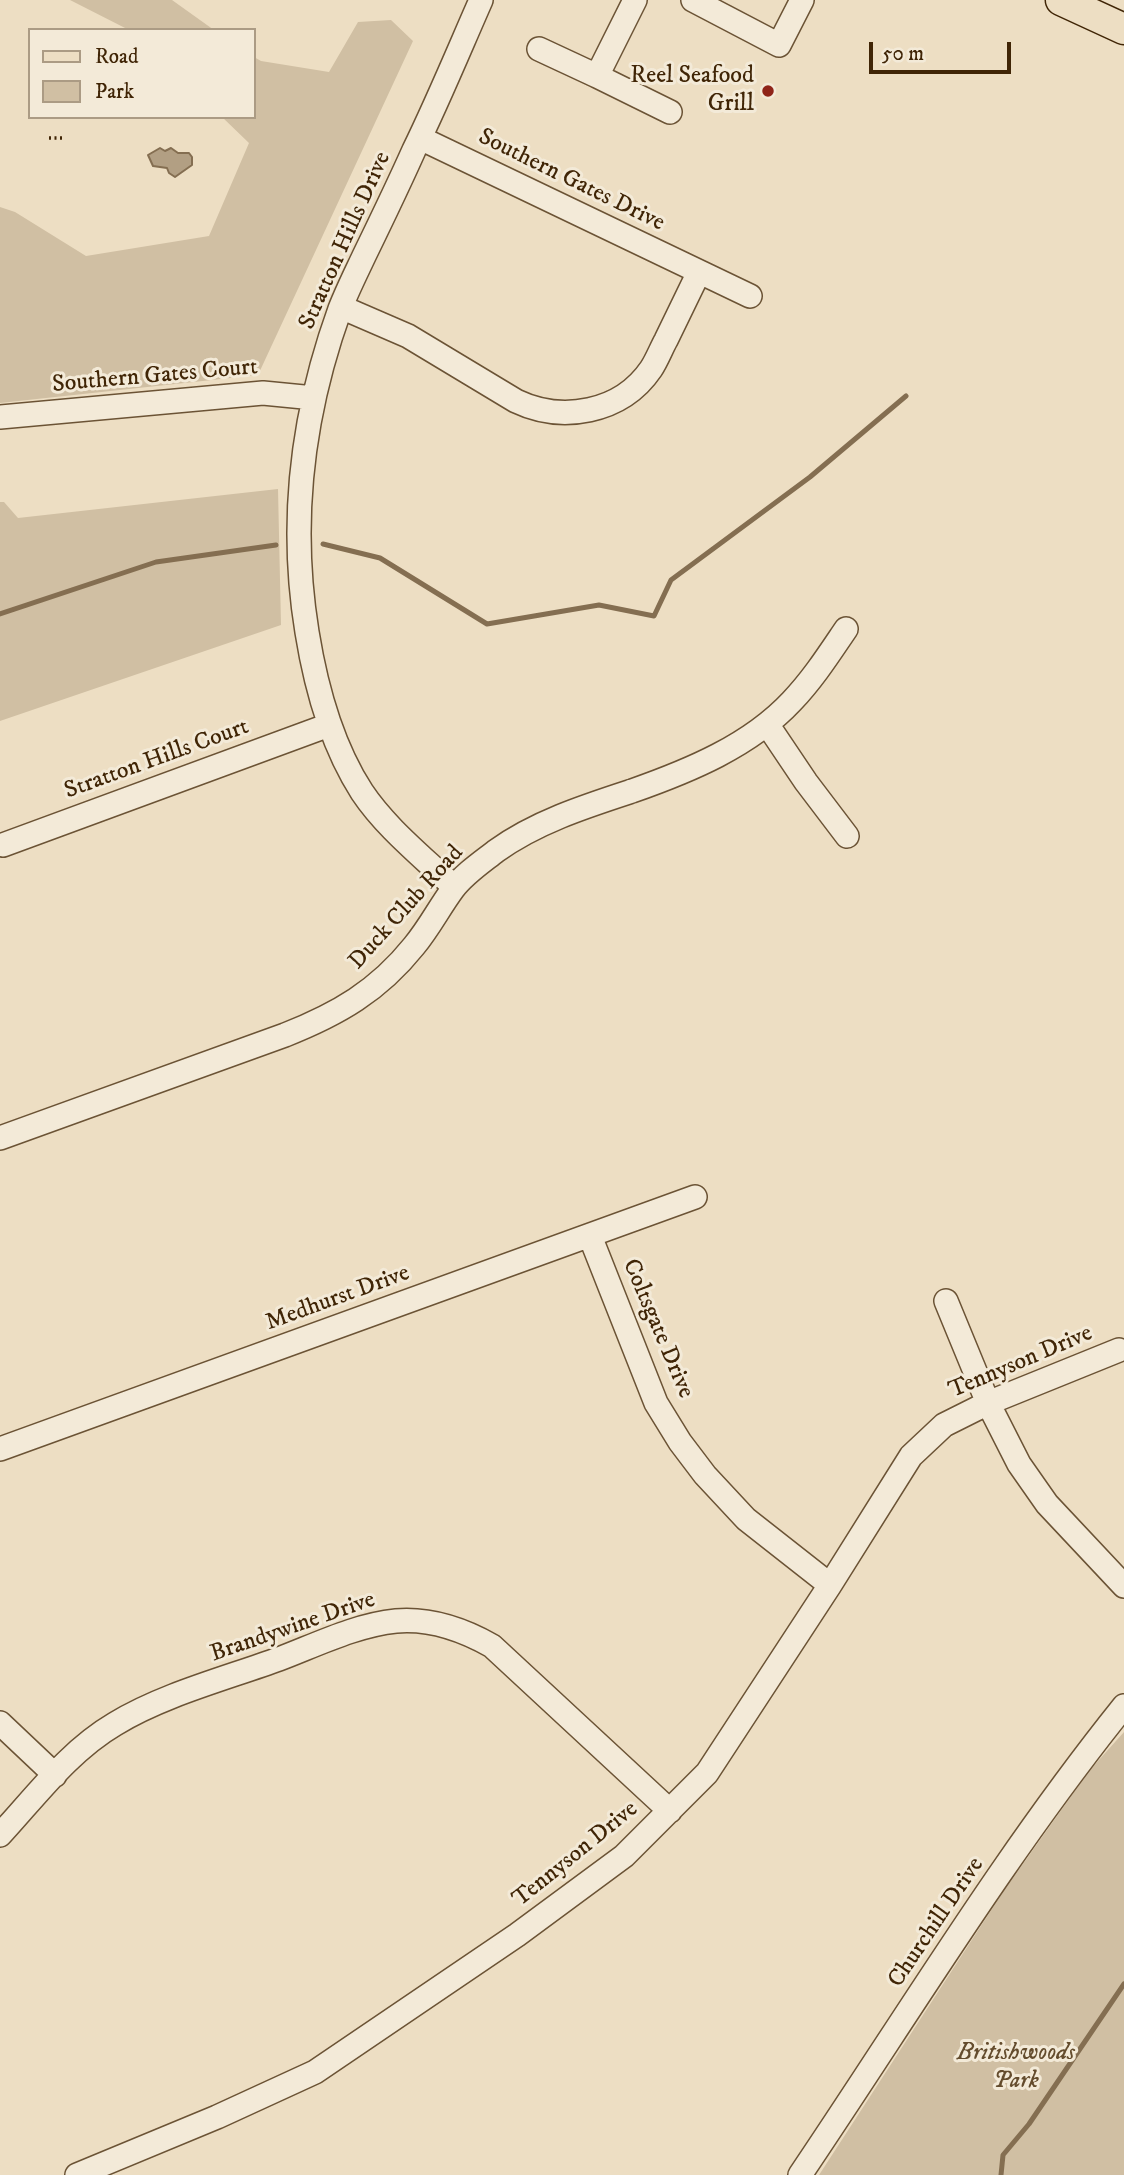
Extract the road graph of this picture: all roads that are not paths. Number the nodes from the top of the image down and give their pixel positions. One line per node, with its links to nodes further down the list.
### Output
1 (481, 0): 12 (street, Stratton Hills Drive)
2 (635, 0): 10 (street)
3 (693, 0): 7 (street)
4 (802, 0): 7 (street)
5 (1061, 0): 6 (main road)
6 (1095, 7): 8 (main road)
7 (729, 8)
8 (1124, 29)
9 (539, 49): 10 (street)
10 (597, 76): 11 (street)
11 (670, 112)
12 (420, 138): 13 (street, Southern Gates Drive); 15 (street, Stratton Hills Drive)
13 (699, 272): 14 (street, Southern Gates Drive); 15 (street)
14 (750, 296)
15 (341, 306): 16 (street, Stratton Hills Drive)
16 (314, 398): 17 (street, Southern Gates Court); 20 (street, Stratton Hills Drive)
17 (0, 417)
18 (846, 629): 19 (street, Duck Club Road)
19 (767, 724): 21 (street); 23 (street, Duck Club Road)
20 (329, 725): 22 (street, Stratton Hills Court); 23 (street, Stratton Hills Drive)
21 (847, 836)
22 (2, 845)
23 (454, 887): 24 (street, Duck Club Road)
24 (0, 1138)
25 (695, 1197): 26 (street, Medhurst Drive)
26 (590, 1236): 30 (street, Medhurst Drive); 31 (street, Coltsgate Drive)
27 (946, 1301): 29 (street)
28 (1119, 1350): 29 (street, Tennyson Drive)
29 (988, 1403): 31 (street, Tennyson Drive); 32 (street)
30 (0, 1450)
31 (830, 1585): 36 (street, Tennyson Drive)
32 (1124, 1586)
33 (1124, 1706): 39 (street, Churchill Drive)
34 (0, 1723): 35 (street)
35 (55, 1774): 36 (street, Brandywine Drive); 37 (street, Brandywine Drive)
36 (670, 1811): 38 (street, Tennyson Drive)
37 (0, 1835)
38 (77, 2175)
39 (800, 2175)

